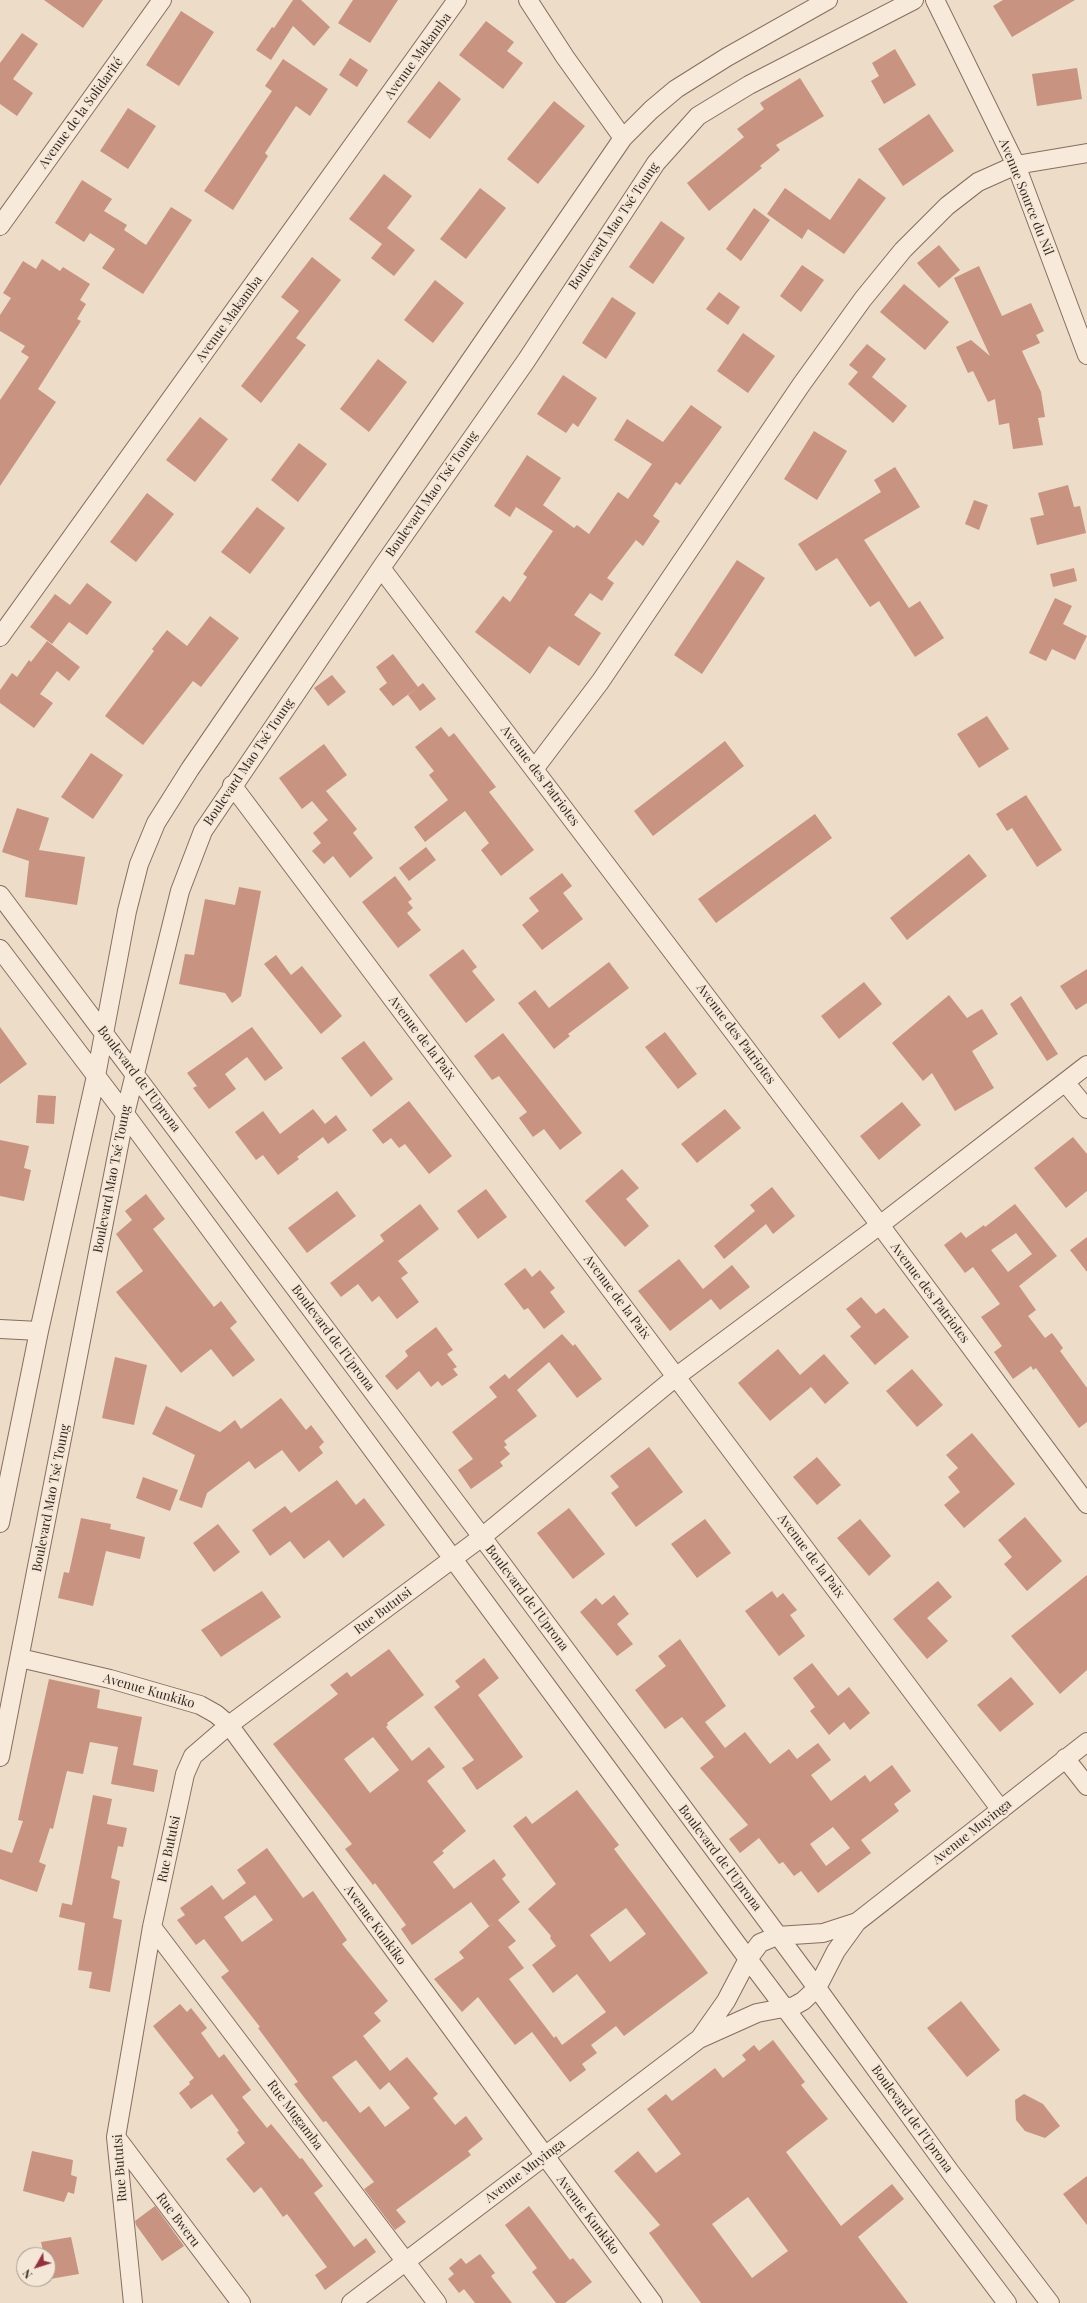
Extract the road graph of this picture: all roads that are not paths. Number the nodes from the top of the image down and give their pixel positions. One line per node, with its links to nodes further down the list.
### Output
1 (162, 0): 10 (street, Avenue de la Solidarité)
2 (457, 0): 13 (street, Avenue Makamba)
3 (528, 0): 7 (street)
4 (828, 0): 7 (street)
5 (914, 0): 12 (street, Boulevard Mao Tsé Toung)
6 (935, 0): 9 (street, Avenue Source du Nil)
7 (623, 138): 18 (street)
8 (1087, 152): 9 (street)
9 (1016, 165): 11 (street, Avenue Source du Nil); 14 (street)
10 (0, 226)
11 (1087, 354)
12 (381, 568): 14 (street, Avenue des Patriotes); 15 (street, Boulevard Mao Tsé Toung)
13 (0, 638)
14 (535, 768): 25 (street, Avenue des Patriotes)
15 (232, 785): 20 (street, Boulevard Mao Tsé Toung); 28 (street, Avenue de la Paix)
16 (0, 895): 18 (street, Boulevard de l'Uprona)
17 (0, 949): 21 (street)
18 (103, 1032): 20 (street, Boulevard de l'Uprona); 21 (street)
19 (1087, 1065): 22 (street, Rue Bututsi)
20 (134, 1072): 24 (street, Boulevard Mao Tsé Toung); 31 (street, Boulevard de l'Uprona)
21 (96, 1076): 24 (street); 27 (street)
22 (1064, 1082): 23 (street); 25 (street, Rue Bututsi)
23 (1087, 1109)
24 (125, 1114): 32 (street); 33 (street, Boulevard Mao Tsé Toung)
25 (880, 1225): 28 (street, Rue Bututsi); 29 (street, Avenue des Patriotes)
26 (0, 1329): 27 (street)
27 (38, 1331): 30 (street)
28 (677, 1376): 31 (street, Rue Bututsi); 39 (street, Avenue de la Paix)
29 (1087, 1504)
30 (0, 1523)
31 (482, 1537): 32 (street, Rue Bututsi); 42 (street, Boulevard de l'Uprona)
32 (454, 1558): 34 (street, Rue Bututsi); 43 (street)
33 (20, 1658): 34 (street, Avenue Kunkiko); 36 (street, Boulevard Mao Tsé Toung)
34 (229, 1725): 41 (street, Rue Bututsi); 48 (street, Avenue Kunkiko)
35 (1087, 1742): 37 (street, Avenue Muyinga)
36 (0, 1757)
37 (1065, 1758): 38 (street); 39 (street, Avenue Muyinga)
38 (1087, 1786)
39 (1001, 1810): 40 (street, Avenue Muyinga)
40 (857, 1922): 42 (street, Avenue Muyinga); 44 (street, Avenue Muyinga)
41 (152, 1927): 47 (street, Rue Bututsi); 49 (street, Rue Mugamba)
42 (777, 1936): 43 (street, Avenue Muyinga); 44 (street, Boulevard de l'Uprona)
43 (748, 1959): 45 (street); 46 (street, Avenue Muyinga)
44 (817, 1988): 45 (street, Avenue Muyinga); 56 (street, Boulevard de l'Uprona)
45 (785, 2008): 46 (street, Avenue Muyinga); 55 (street)
46 (699, 2039): 48 (street, Avenue Muyinga)
47 (116, 2137): 50 (street, Rue Bututsi); 51 (street, Rue Bweru)
48 (544, 2156): 49 (street, Avenue Muyinga); 54 (street, Avenue Kunkiko)
49 (406, 2261): 52 (street, Avenue Muyinga); 53 (street, Rue Mugamba)
50 (133, 2303)
51 (241, 2303)
52 (351, 2303)
53 (437, 2303)
54 (653, 2303)
55 (1007, 2303)
56 (1050, 2303)

